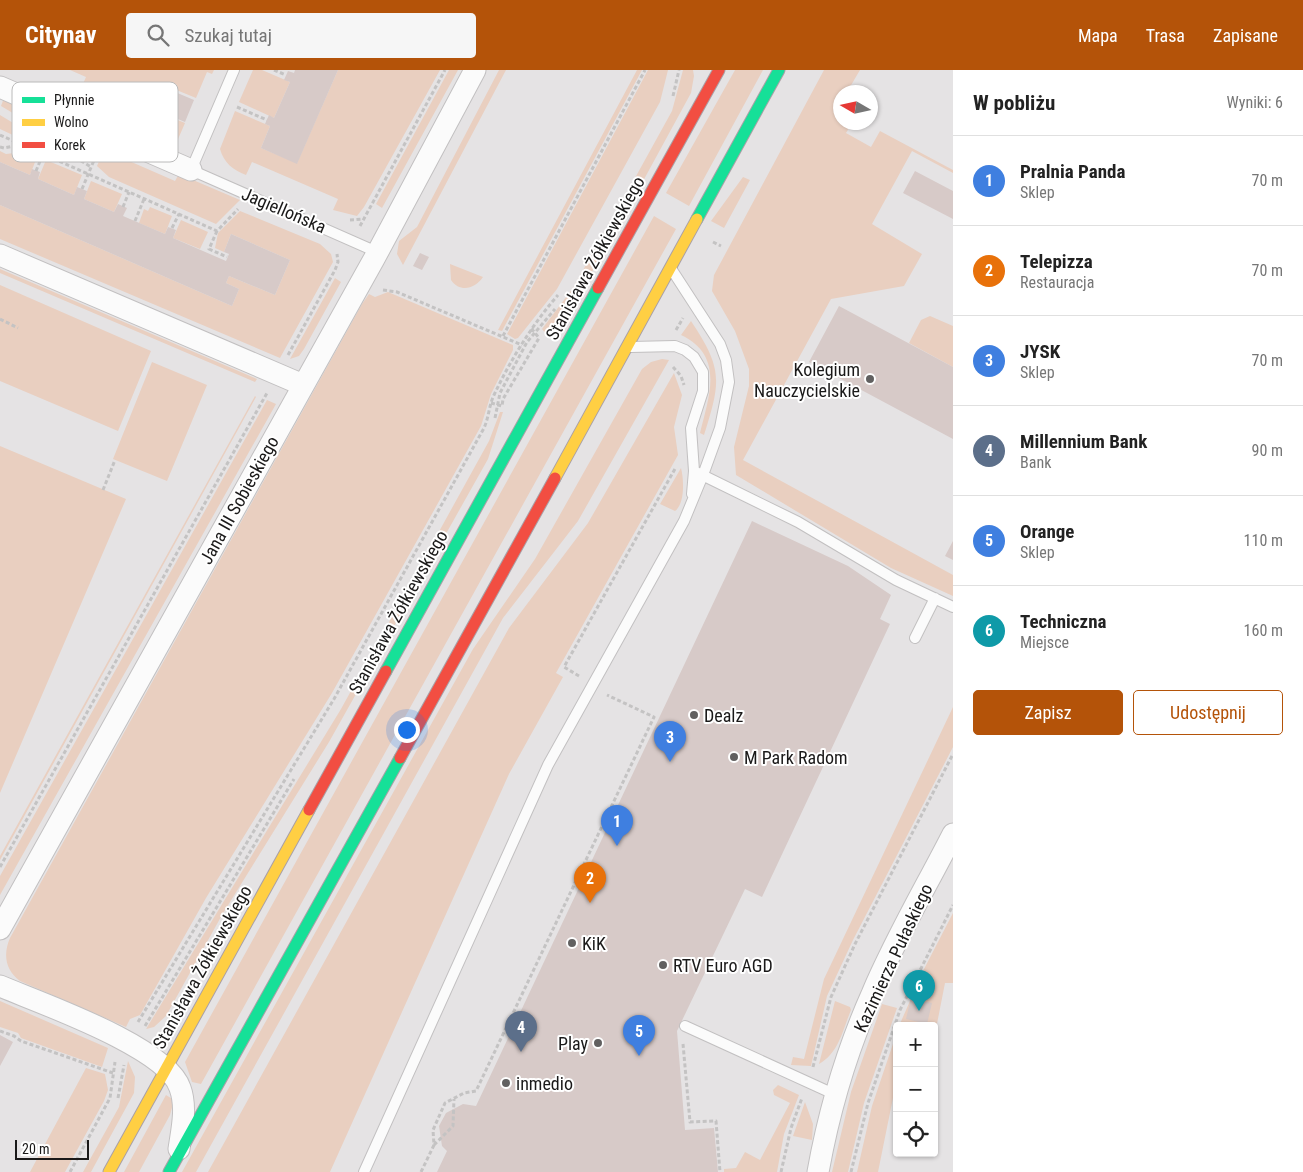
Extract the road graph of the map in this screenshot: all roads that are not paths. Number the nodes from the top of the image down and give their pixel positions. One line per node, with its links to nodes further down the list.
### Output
1 (234, 70): 8 (lane)
2 (475, 70): 9 (street, Jana III Sobieskiego)
3 (719, 70): 22 (main road, Stanisława Żółkiewskiego)
4 (778, 70): 11 (main road)
5 (0, 87): 6 (street, Jagiellońska)
6 (12, 92)
7 (173, 162): 8 (street, Jagiellońska)
8 (191, 170): 9 (lane, Jagiellońska)
9 (377, 252): 13 (street, Jana III Sobieskiego)
10 (0, 255): 13 (street)
11 (670, 268): 12 (main road); 14 (lane)
12 (626, 347): 14 (lane); 24 (main road)
13 (303, 385): 19 (street, Jana III Sobieskiego)
14 (699, 473): 15 (lane); 26 (lane)
15 (935, 598): 16 (lane); 17 (lane)
16 (953, 607)
17 (915, 638)
18 (953, 834): 23 (street, Kazimierza Pułaskiego)
19 (0, 929)
20 (0, 986): 22 (street)
21 (686, 1026): 23 (lane)
22 (166, 1069): 24 (street); 25 (main road, Stanisława Żółkiewskiego)
23 (836, 1094): 27 (street, Kazimierza Pułaskiego)
24 (174, 1163)
25 (109, 1172)
26 (364, 1172)
27 (818, 1172)

